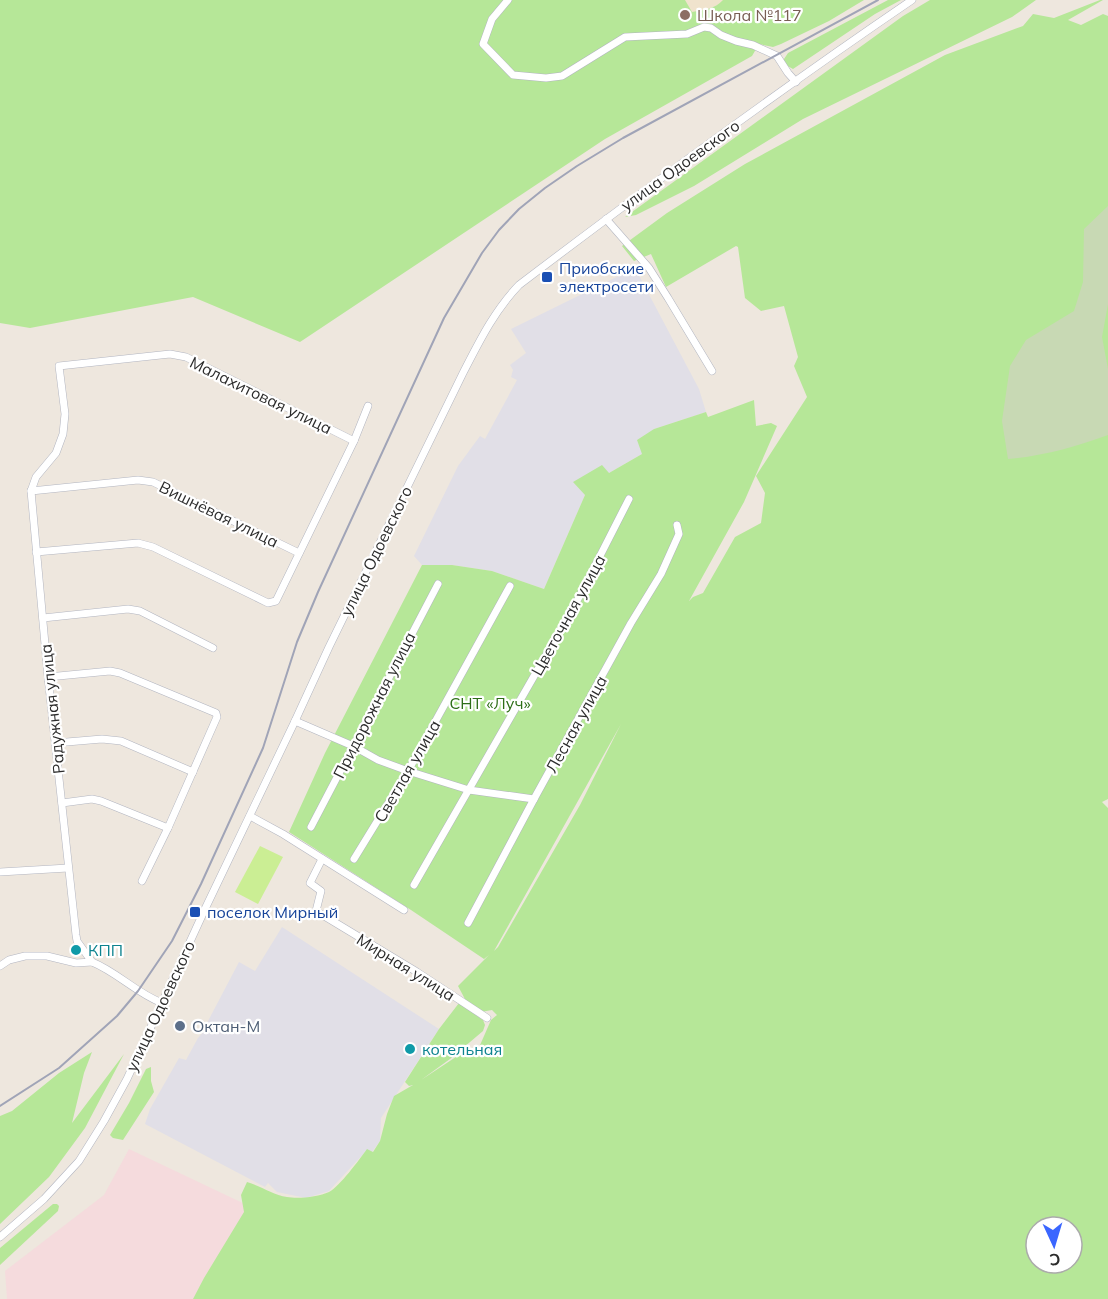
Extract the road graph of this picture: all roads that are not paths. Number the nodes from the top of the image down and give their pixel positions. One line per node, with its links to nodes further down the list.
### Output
1 (508, 0): 3 (street)
2 (912, 0): 3 (street, улица Одоевского)
3 (796, 82): 4 (street, улица Одоевского)
4 (606, 219): 5 (street); 18 (street, улица Одоевского)
5 (712, 371)
6 (368, 406): 7 (street)
7 (354, 441): 8 (street, Малахитовая улица); 12 (street)
8 (31, 491): 11 (street, Радужная улица); 12 (street, Вишнёвая улица)
9 (629, 499): 23 (street, Цветочная улица)
10 (677, 525): 24 (street, Лесная улица)
11 (36, 552): 12 (street); 15 (street, Радужная улица)
12 (299, 553)
13 (438, 584): 20 (street, Придорожная улица)
14 (510, 586): 21 (street, Светлая улица)
15 (43, 618): 16 (street); 17 (street, Радужная улица)
16 (213, 648)
17 (48, 677): 19 (street, Радужная улица); 22 (street)
18 (295, 721): 20 (street); 26 (street, улица Одоевского)
19 (55, 743): 22 (street); 25 (street, Радужная улица)
20 (353, 746): 21 (street); 27 (street, Придорожная улица)
21 (408, 771): 23 (street); 30 (street, Светлая улица)
22 (193, 772): 28 (street)
23 (470, 790): 24 (street); 34 (street, Цветочная улица)
24 (534, 799): 36 (street, Лесная улица)
25 (62, 802): 28 (street); 31 (street, Радужная улица)
26 (250, 816): 29 (street); 39 (street, улица Одоевского)
27 (311, 827)
28 (168, 828): 33 (street)
29 (322, 859): 35 (street); 40 (street, Мирная улица)
30 (354, 859)
31 (68, 868): 32 (street); 37 (street, Радужная улица)
32 (0, 872)
33 (142, 881)
34 (414, 885)
35 (404, 910)
36 (468, 922)
37 (92, 962): 38 (street); 39 (street)
38 (0, 966)
39 (162, 1003): 41 (street, улица Одоевского)
40 (487, 1018)
41 (0, 1237)

